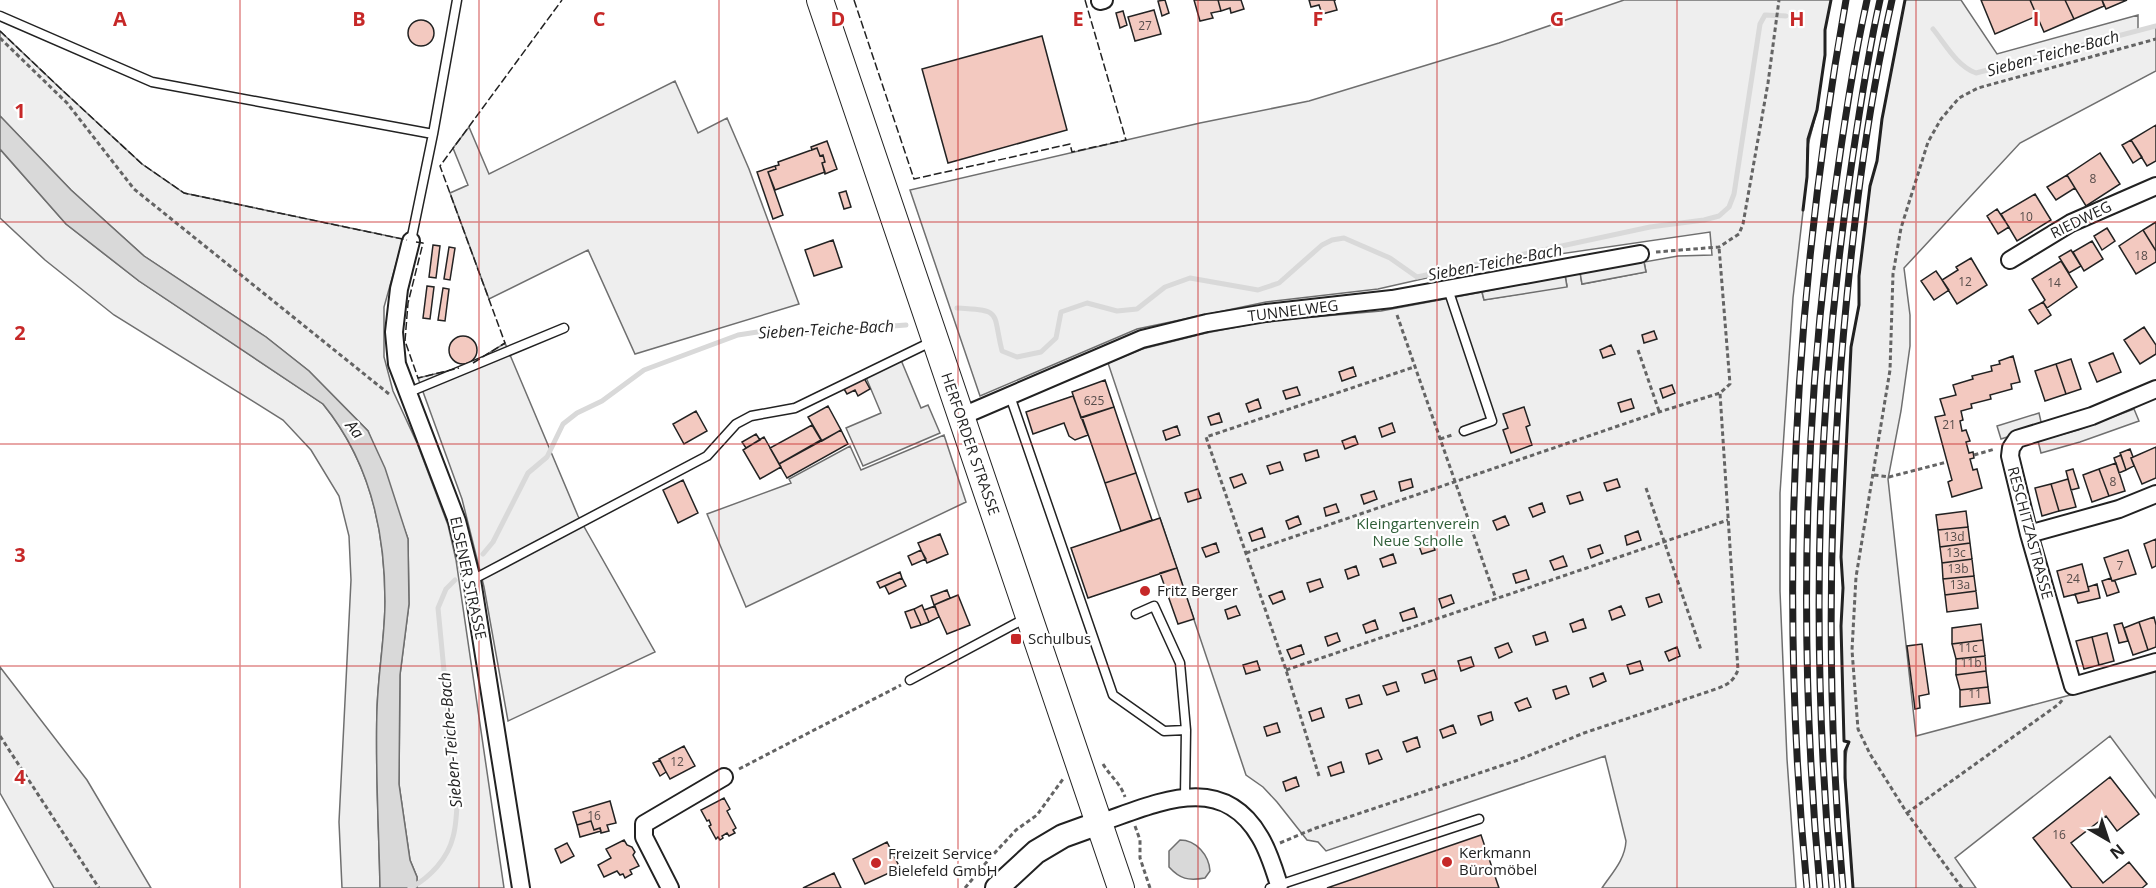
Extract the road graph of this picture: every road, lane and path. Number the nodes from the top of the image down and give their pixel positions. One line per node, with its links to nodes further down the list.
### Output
1 (457, 0): 7 (lane)
2 (820, 0): 16 (main road, HERFORDER STRASSE)
3 (1779, 0): 10 (path)
4 (0, 16): 7 (lane)
5 (0, 38): 22 (path)
6 (2156, 39): 28 (path)
7 (433, 134): 9 (lane)
8 (2156, 186): 12 (street, RIEDWEG)
9 (411, 241): 20 (street, ELSENER STRASSE)
10 (1719, 247): 11 (path); 21 (path)
11 (1640, 254): 13 (street, TUNNELWEG)
12 (2010, 260)
13 (1448, 289): 14 (street, TUNNELWEG); 26 (lane)
14 (1392, 299): 18 (path); 23 (street, TUNNELWEG)
15 (564, 328): 20 (lane)
16 (934, 340): 25 (main road, HERFORDER STRASSE); 36 (lane)
17 (1638, 350): 24 (path)
18 (1414, 366): 29 (path); 35 (path)
19 (2156, 389): 33 (street, RESCHITZASTRASSE)
20 (407, 393): 36 (street, ELSENER STRASSE)
21 (1720, 393): 24 (path); 32 (path)
22 (389, 394)
23 (1010, 396): 25 (street, TUNNELWEG); 45 (lane)
24 (1659, 412): 29 (path)
25 (960, 417): 39 (main road, HERFORDER STRASSE)
26 (1464, 430)
27 (1947, 462): 28 (path)
28 (1874, 475): 51 (path)
29 (1455, 482): 35 (path); 37 (path)
30 (1646, 488): 34 (path)
31 (2156, 494): 33 (street)
32 (1728, 520): 34 (path); 54 (path)
33 (2029, 534): 44 (street, RESCHITZASTRASSE)
34 (1664, 542): 37 (path); 40 (path)
35 (1246, 553): 42 (path)
36 (472, 580): 57 (street, ELSENER STRASSE)
37 (1496, 599): 42 (path)
38 (1136, 614): 45 (lane)
39 (1029, 616): 43 (lane); 47 (main road, HERFORDER STRASSE)
40 (1701, 650)
41 (2156, 662): 44 (street)
42 (1286, 670): 48 (path)
43 (910, 680): 49 (path)
44 (2073, 686): 51 (path)
45 (1186, 730): 50 (lane)
46 (0, 736): 56 (path)
47 (1082, 771): 53 (main road, HERFORDER STRASSE); 59 (path)
48 (1319, 776)
49 (724, 777): 58 (street)
50 (1185, 797): 53 (street); 54 (street)
51 (1907, 813): 62 (path)
52 (1479, 819): 55 (lane)
53 (1099, 823): 60 (main road); 61 (main road, HERFORDER STRASSE)
54 (1266, 849): 55 (street)
55 (1275, 886)
56 (99, 888)
57 (521, 888)
58 (670, 888)
59 (965, 888)
60 (997, 888)
61 (1121, 888)
62 (1962, 888)

